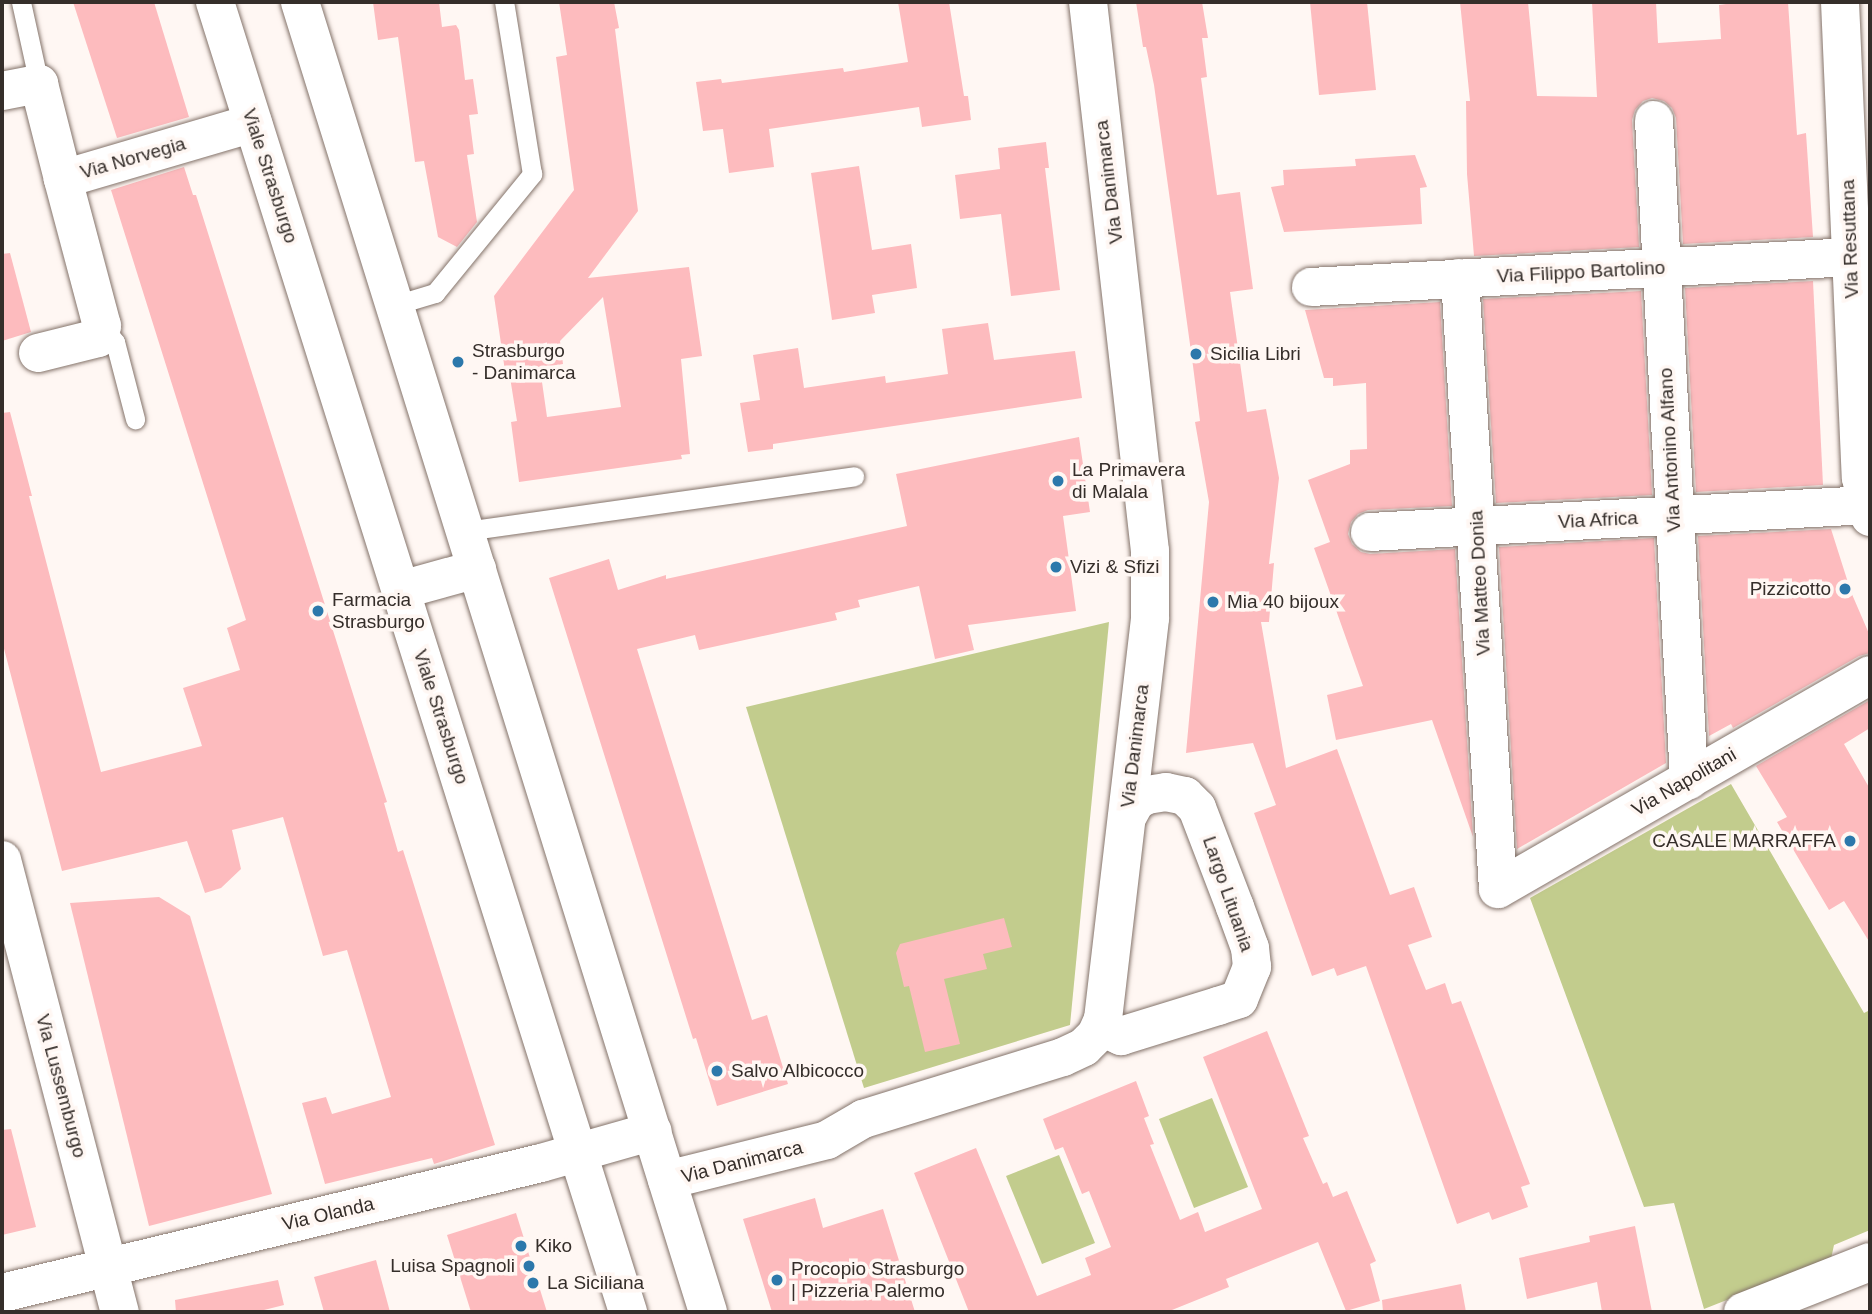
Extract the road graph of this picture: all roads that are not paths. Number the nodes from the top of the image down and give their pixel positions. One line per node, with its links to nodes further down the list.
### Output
1 (21, 2): 7 (lane)
2 (215, 2): 10 (street, Viale Strasburgo)
3 (300, 2): 16 (street)
4 (504, 2): 16 (lane)
5 (1088, 2): 30 (street, Via Danimarca)
6 (1840, 2): 12 (street, Via Resuttana)
7 (39, 83): 8 (street); 11 (street, Via Norvegia)
8 (2, 91)
9 (1654, 120): 13 (street, Via Antonino Alfano)
10 (253, 123): 11 (street, Via Norvegia); 27 (street, Viale Strasburgo)
11 (63, 179): 17 (street)
12 (1851, 257): 13 (street, Via Filippo Bartolino); 21 (street, Via Resuttana)
13 (1661, 268): 14 (street, Via Filippo Bartolino); 22 (street, Via Antonino Alfano)
14 (1460, 278): 15 (street, Via Filippo Bartolino); 23 (street, Via Matteo Donia)
15 (1311, 287)
16 (395, 305): 24 (street)
17 (102, 326): 18 (street); 19 (lane)
18 (38, 353)
19 (135, 419)
20 (854, 476): 24 (lane)
21 (1867, 494): 22 (street, Via Africa)
22 (1673, 516): 23 (street, Via Africa); 29 (street, Via Antonino Alfano)
23 (1476, 526): 25 (street, Via Africa); 32 (street, Via Matteo Donia)
24 (466, 531): 26 (street)
25 (1370, 532)
26 (477, 569): 27 (street); 34 (street)
27 (401, 590): 35 (street, Viale Strasburgo)
28 (1870, 675): 29 (street, Via Napolitani)
29 (1689, 780): 32 (street, Via Napolitani)
30 (1127, 817): 33 (street, Via Danimarca); 33 (street, Largo Lituania)
31 (2, 860): 38 (street, Via Lussemburgo)
32 (1498, 889)
33 (1103, 1019): 36 (street, Via Danimarca)
34 (653, 1131): 35 (street, Via Olanda); 36 (street)
35 (579, 1152): 38 (street, Via Olanda); 41 (street, Viale Strasburgo)
36 (667, 1180): 42 (street)
37 (1870, 1262): 43 (street)
38 (108, 1267): 39 (street, Via Olanda); 40 (street, Via Lussemburgo)
39 (2, 1293)
40 (120, 1312)
41 (628, 1312)
42 (708, 1312)
43 (1742, 1312)

